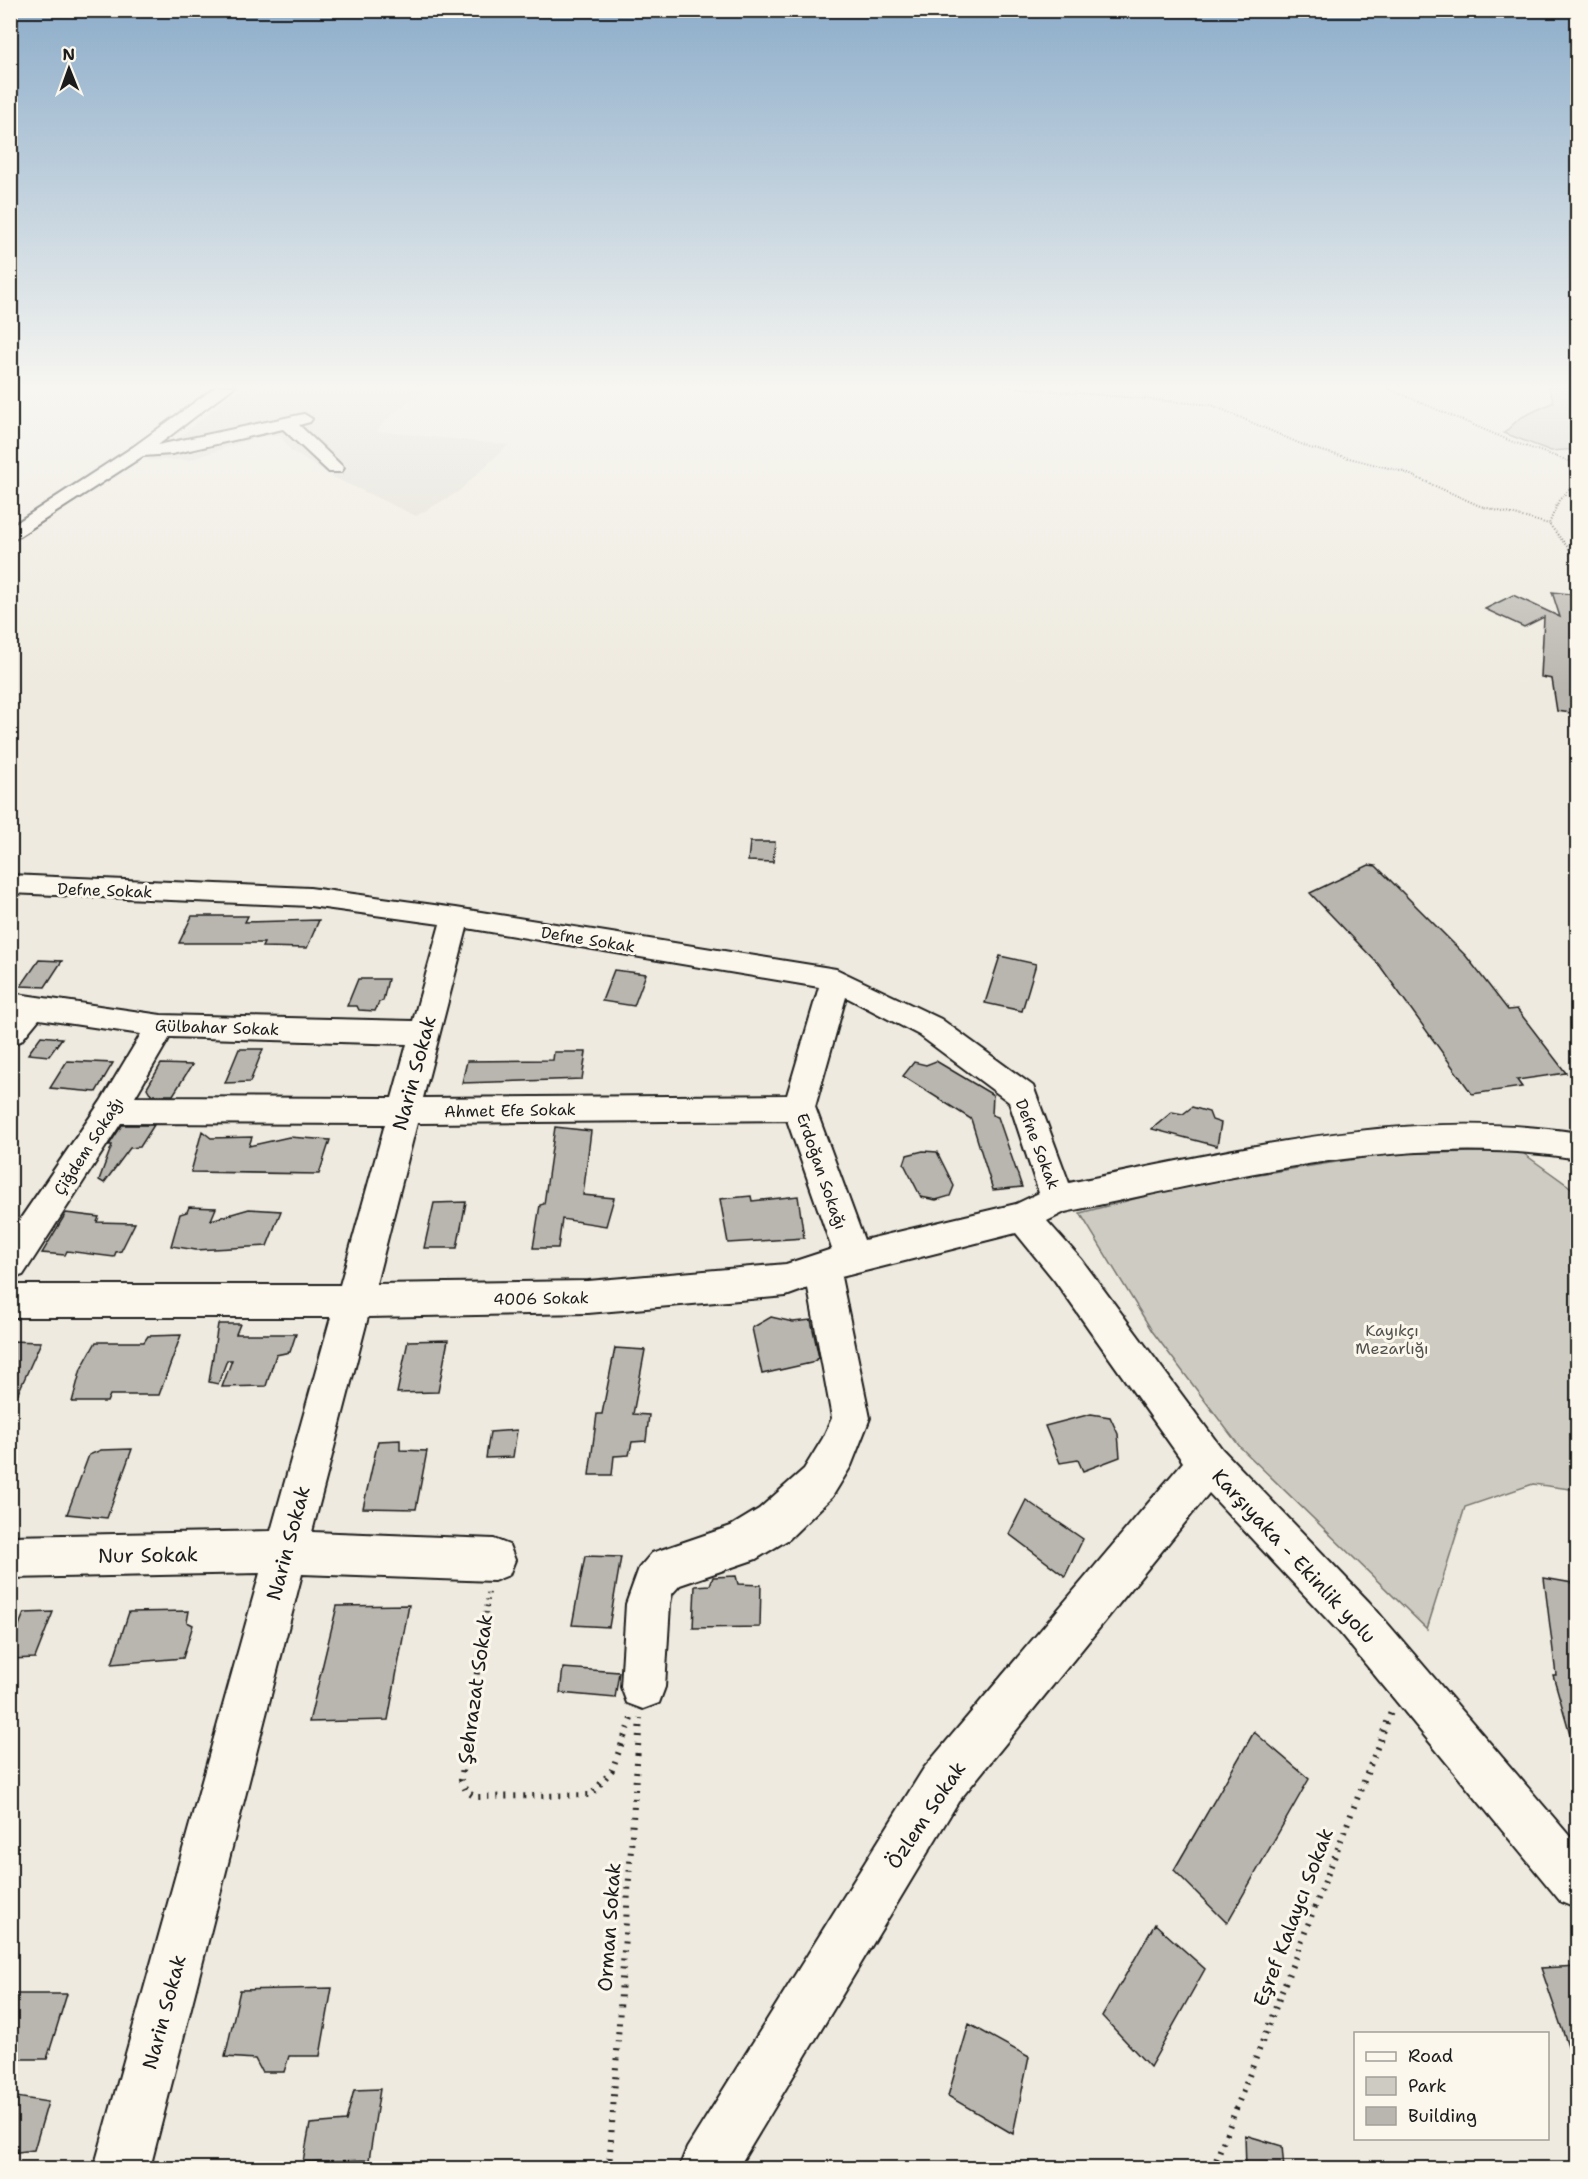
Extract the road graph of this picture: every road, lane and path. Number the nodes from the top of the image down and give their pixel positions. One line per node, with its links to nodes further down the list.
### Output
1 (83, 488): 5 (street)
2 (1440, 488): 4 (path)
3 (1569, 488): 4 (path)
4 (1549, 524): 6 (path)
5 (10, 536)
6 (1578, 560)
7 (13, 887): 8 (street, Defne Sokak)
8 (456, 917): 9 (street, Defne Sokak); 13 (street, Narin Sokak)
9 (836, 979): 14 (street, Erdoğan Sokağı); 18 (street, Defne Sokak)
10 (21, 1006): 11 (street, Gülbahar Sokak); 12 (street)
11 (162, 1026): 13 (street, Gülbahar Sokak); 15 (street, Çiğdem Sokağı)
12 (10, 1033)
13 (425, 1033): 16 (street, Narin Sokak)
14 (799, 1107): 16 (street, Ahmet Efe Sokak); 20 (street, Erdoğan Sokağı)
15 (112, 1110): 16 (street, Ahmet Efe Sokak); 19 (street, Çiğdem Sokağı)
16 (404, 1111): 22 (street, Narin Sokak)
17 (1578, 1146): 18 (street, 4006 Sokak)
18 (1041, 1208): 20 (street, 4006 Sokak); 23 (street, Karşıyaka - Ekinlik yolu)
19 (10, 1264)
20 (837, 1264): 22 (street, 4006 Sokak); 28 (street)
21 (10, 1301): 22 (street, 4006 Sokak)
22 (353, 1302): 24 (street, Narin Sokak)
23 (1208, 1463): 27 (street, Karşıyaka - Ekinlik yolu); 32 (street, Özlem Sokak)
24 (285, 1552): 25 (street, Nur Sokak); 26 (street); 30 (street, Narin Sokak)
25 (10, 1557)
26 (494, 1560): 28 (path, Şehrazat Sokak)
27 (1404, 1678): 29 (street, Karşıyaka - Ekinlik yolu); 33 (path, Eşref Kalaycı Sokak)
28 (643, 1687): 31 (path, Orman Sokak)
29 (1578, 1885)
30 (122, 2169)
31 (609, 2169)
32 (707, 2169)
33 (1213, 2169)

